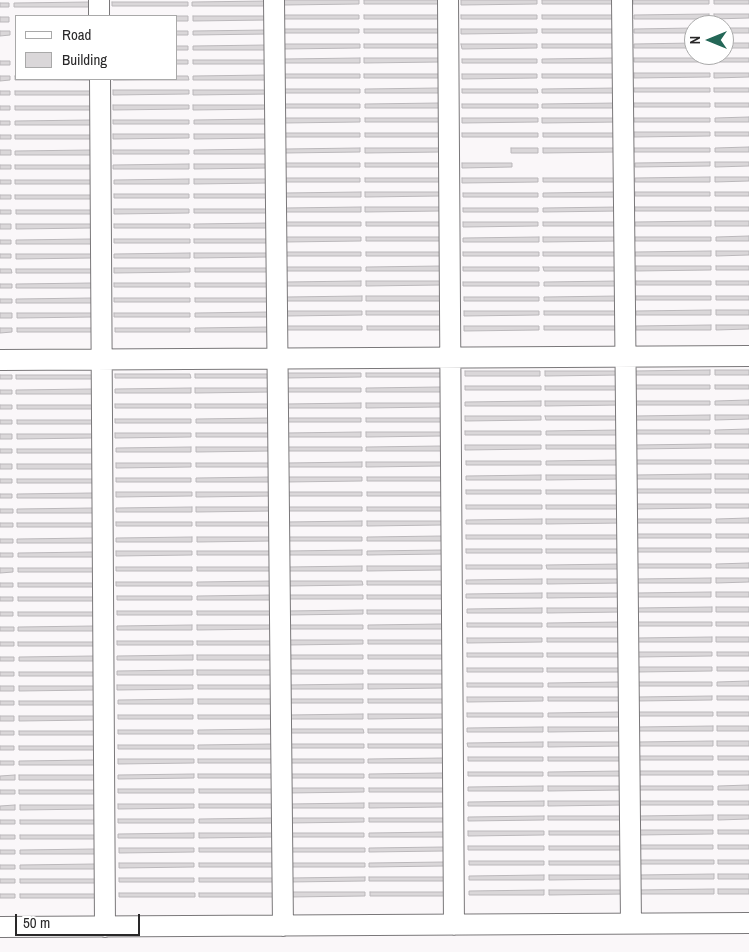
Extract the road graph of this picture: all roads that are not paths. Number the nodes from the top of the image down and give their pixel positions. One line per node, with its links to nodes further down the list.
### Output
1 (99, 0): 5 (lane)
2 (274, 0): 9 (lane)
3 (448, 0): 10 (lane)
4 (622, 0): 8 (lane)
5 (99, 15)
6 (100, 80): 12 (lane)
7 (749, 356): 8 (lane)
8 (625, 357): 10 (lane); 13 (lane)
9 (278, 358): 10 (lane); 12 (lane); 16 (lane)
10 (450, 358): 15 (lane)
11 (0, 360): 12 (lane)
12 (102, 360): 17 (lane)
13 (631, 923): 14 (lane); 15 (lane)
14 (749, 923)
15 (454, 925): 16 (lane)
16 (283, 926): 17 (lane)
17 (105, 927): 18 (lane)
18 (0, 928)

